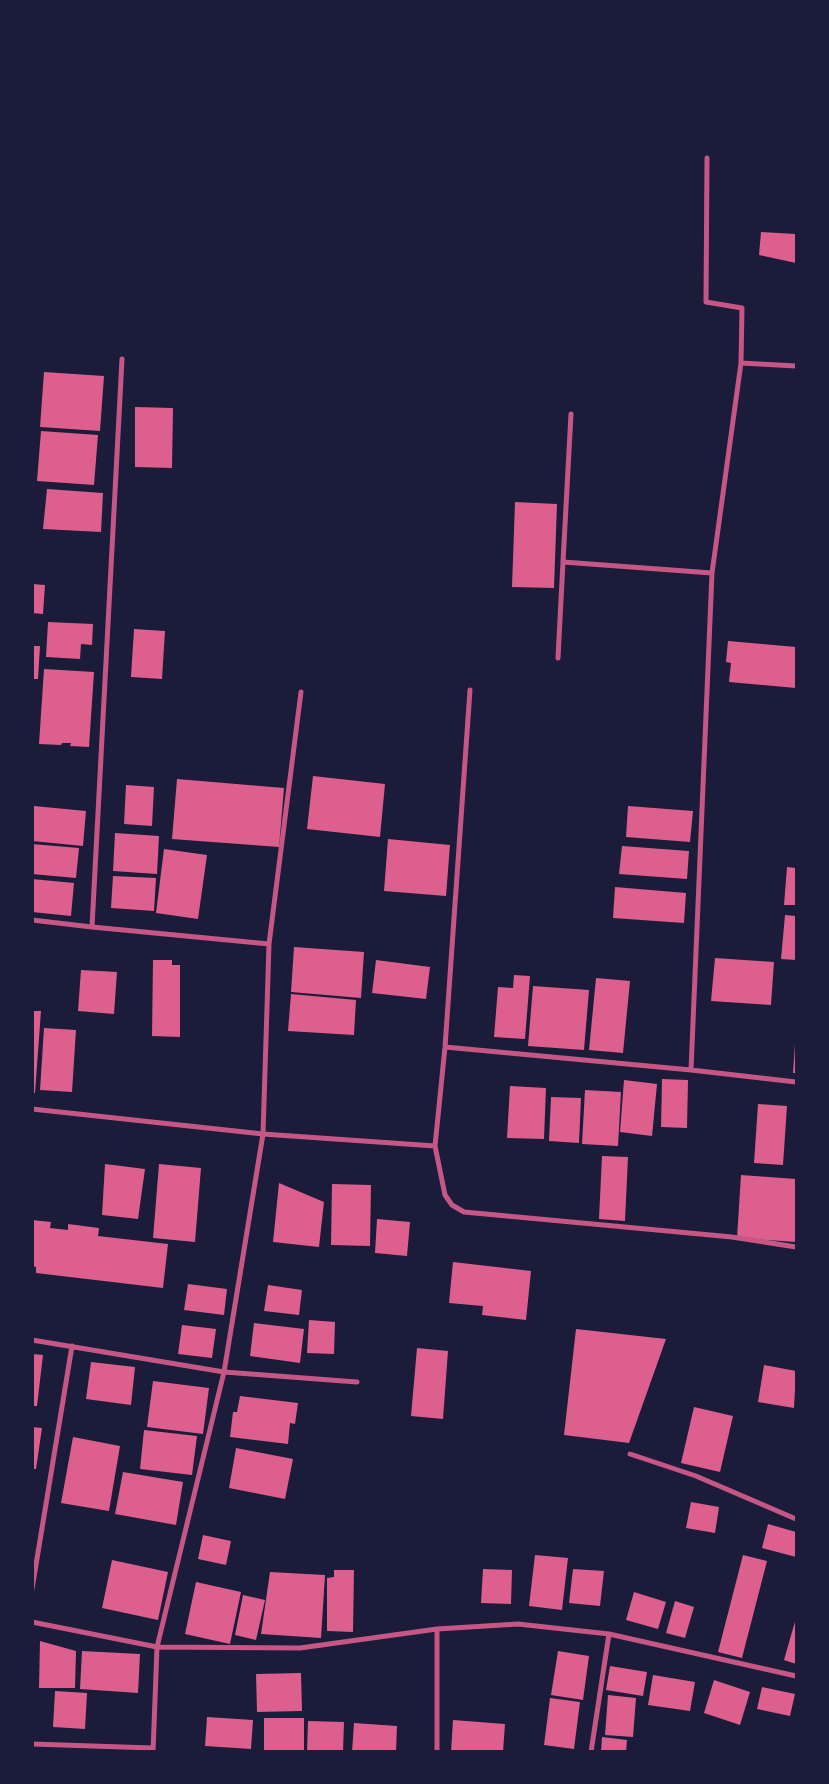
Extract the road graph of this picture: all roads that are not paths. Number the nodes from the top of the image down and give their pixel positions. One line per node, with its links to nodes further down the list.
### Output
1 (707, 158): 3 (street)
2 (122, 359): 12 (street)
3 (741, 363): 4 (street); 7 (street)
4 (796, 366)
5 (571, 414): 6 (street)
6 (563, 562): 7 (street); 8 (street)
7 (712, 573): 15 (street)
8 (558, 658)
9 (470, 690): 14 (street)
10 (302, 692): 13 (street)
11 (32, 920): 12 (street)
12 (92, 927): 13 (street)
13 (269, 944): 18 (street)
14 (445, 1047): 15 (street); 19 (street)
15 (691, 1070): 16 (street)
16 (796, 1082)
17 (32, 1109): 18 (street)
18 (263, 1134): 19 (street); 23 (street)
19 (436, 1146): 20 (street)
20 (796, 1247)
21 (32, 1340): 22 (street)
22 (72, 1346): 23 (street); 27 (street)
23 (224, 1372): 24 (street); 31 (street)
24 (357, 1382)
25 (630, 1454): 26 (street)
26 (796, 1519)
27 (32, 1589)
28 (32, 1622): 31 (street)
29 (437, 1629): 30 (street); 31 (street); 35 (street)
30 (609, 1634): 32 (street); 36 (street)
31 (157, 1647): 34 (street)
32 (796, 1676)
33 (32, 1744): 34 (street)
34 (153, 1750)
35 (437, 1752)
36 (591, 1752)

